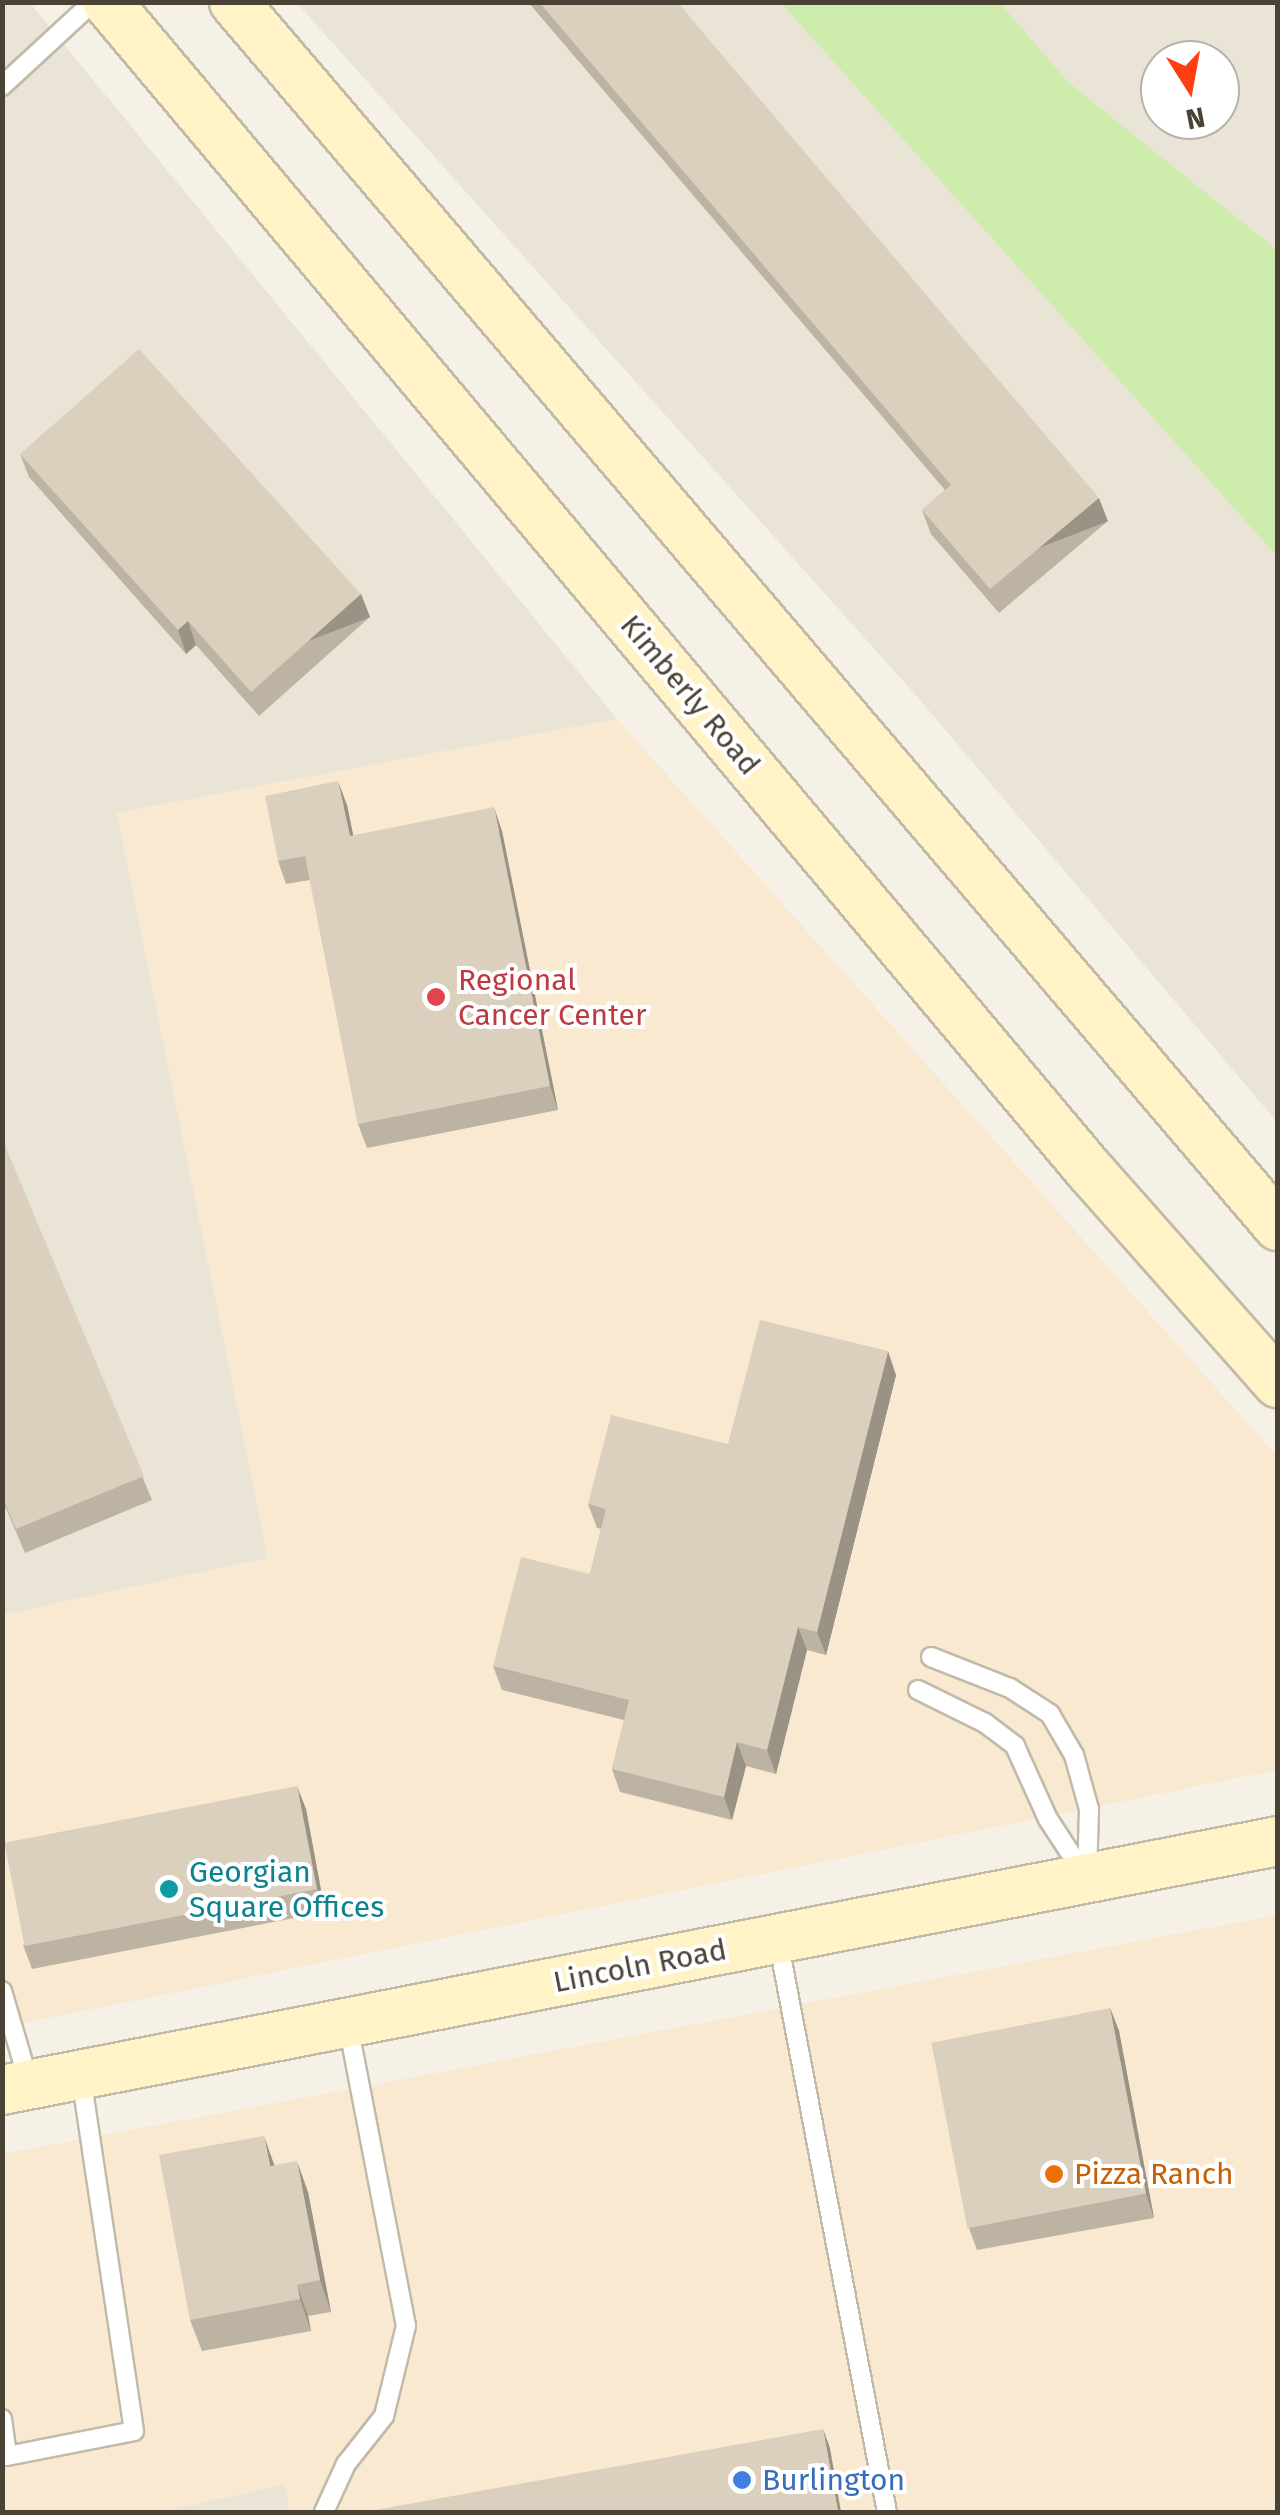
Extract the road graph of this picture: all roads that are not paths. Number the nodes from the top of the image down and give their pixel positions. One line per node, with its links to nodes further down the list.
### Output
1 (93, 2): 4 (lane)
2 (107, 2): 6 (main road, Kimberly Road)
3 (234, 2): 5 (main road)
4 (2, 86)
5 (1278, 1226)
6 (1278, 1383)
7 (931, 1657): 10 (lane)
8 (918, 1690): 10 (lane)
9 (1278, 1841): 10 (main road, Lincoln Road)
10 (1086, 1878): 11 (main road, Lincoln Road)
11 (778, 1940): 13 (main road, Lincoln Road); 18 (lane)
12 (2, 1991): 15 (lane)
13 (348, 2024): 14 (main road, Lincoln Road); 17 (lane)
14 (81, 2076): 15 (main road, Lincoln Road); 16 (lane)
15 (16, 2087)
16 (2, 2419)
17 (324, 2512)
18 (887, 2512)

